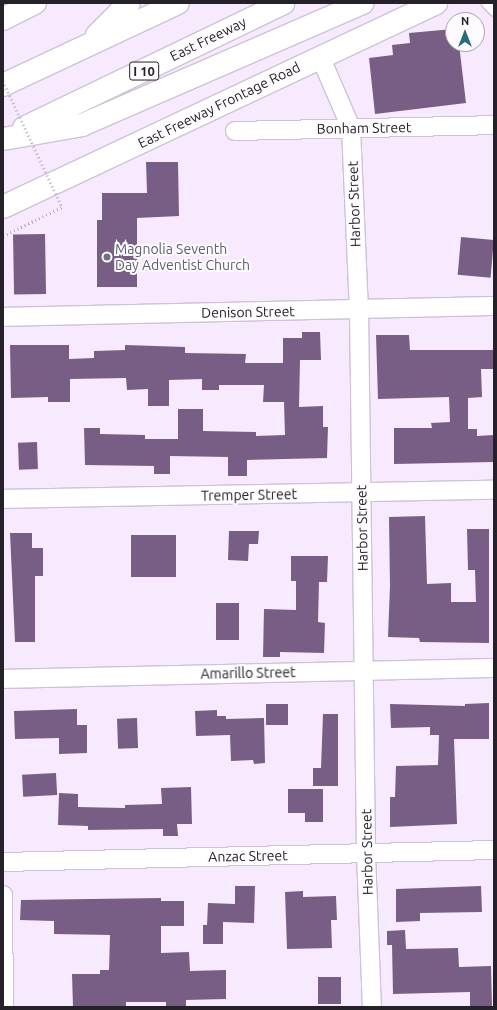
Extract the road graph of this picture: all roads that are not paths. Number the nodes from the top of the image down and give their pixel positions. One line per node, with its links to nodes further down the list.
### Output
1 (35, 3): 9 (main road)
2 (129, 3): 10 (main road)
3 (178, 3): 10 (main road)
4 (284, 3): 16 (main road, East Freeway / I 10)
5 (363, 3): 16 (main road)
6 (436, 3): 11 (main road, East Freeway Frontage Road)
7 (486, 3): 8 (lane)
8 (494, 11)
9 (3, 18)
10 (86, 46): 12 (main road)
11 (320, 56): 14 (street, Harbor Street); 17 (main road, East Freeway Frontage Road)
12 (3, 85)
13 (494, 125): 14 (street, Bonham Street)
14 (351, 128): 15 (street, Bonham Street); 19 (street, Harbor Street)
15 (235, 131)
16 (3, 138)
17 (3, 207)
18 (494, 306): 19 (street, Denison Street)
19 (359, 309): 20 (street, Denison Street); 22 (street, Harbor Street)
20 (3, 317)
21 (494, 490): 22 (street, Tremper Street)
22 (361, 493): 23 (street, Tremper Street); 25 (street, Harbor Street)
23 (3, 499)
24 (494, 668): 25 (street, Amarillo Street)
25 (365, 670): 26 (street, Amarillo Street); 28 (street, Harbor Street)
26 (3, 679)
27 (494, 850): 28 (street, Anzac Street)
28 (366, 853): 29 (street, Anzac Street); 32 (street, Harbor Street)
29 (3, 862)
30 (3, 895): 31 (street)
31 (4, 1007)
32 (372, 1007)

